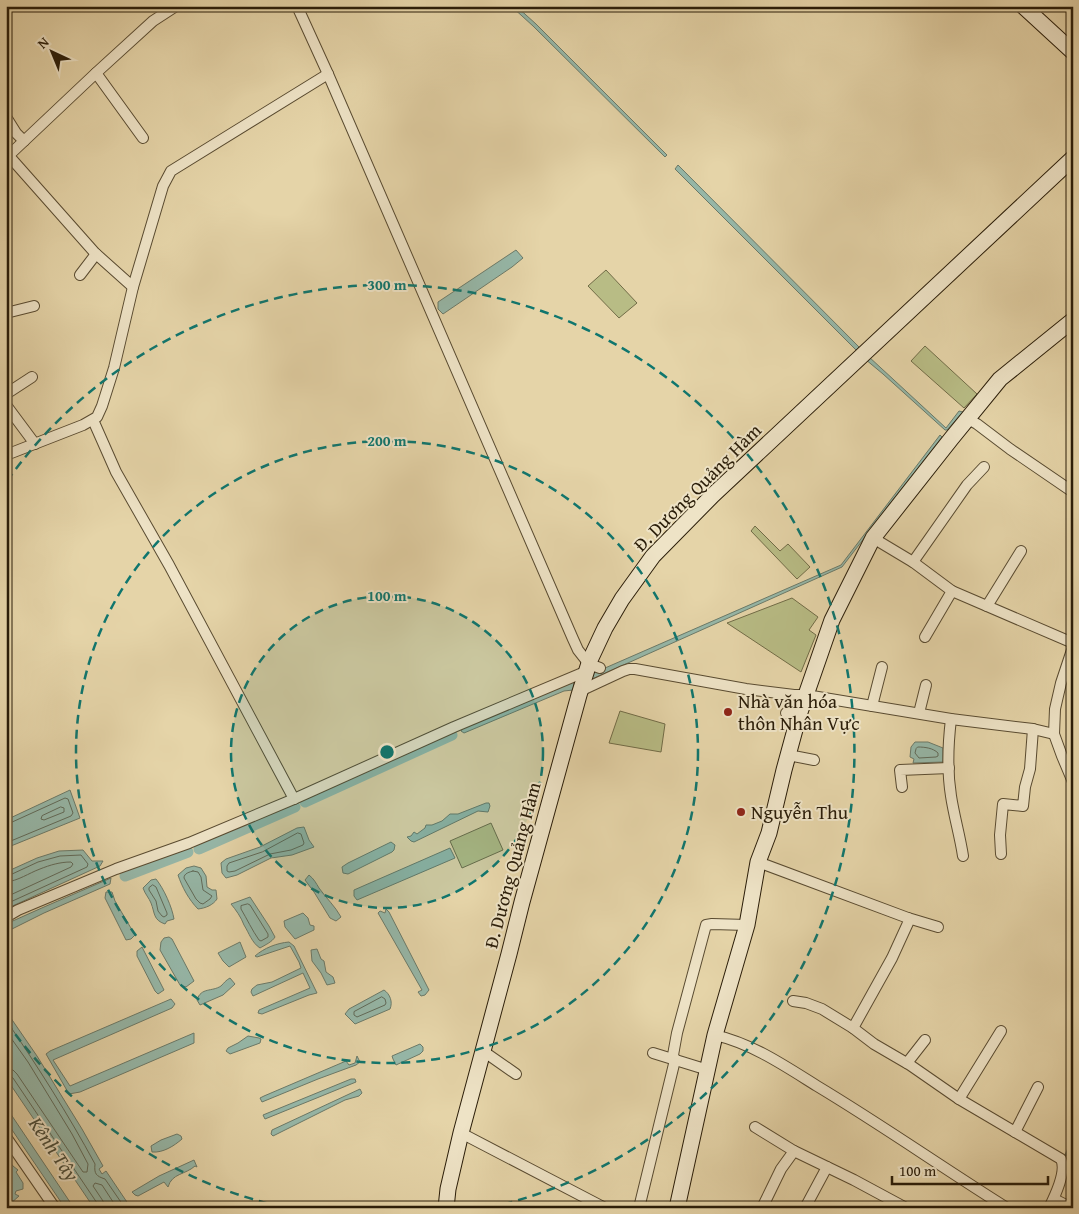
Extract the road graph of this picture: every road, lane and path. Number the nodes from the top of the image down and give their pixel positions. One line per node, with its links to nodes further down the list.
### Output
1 (176, 6): 5 (street)
2 (297, 6): 6 (street)
3 (1023, 6): 4 (street)
4 (1073, 52)
5 (96, 73): 8 (street); 9 (street)
6 (328, 74): 14 (street); 35 (street)
7 (6, 117): 9 (street)
8 (143, 138)
9 (24, 141): 10 (street)
10 (8, 157): 12 (street)
11 (1073, 158): 35 (street, Đ. Dương Quảng Hàm)
12 (96, 254): 13 (street); 14 (street)
13 (80, 275)
14 (133, 287): 22 (street)
15 (34, 306): 16 (street)
16 (6, 313)
17 (1073, 320): 21 (street)
18 (32, 377): 19 (street)
19 (6, 394)
20 (6, 405): 23 (street)
21 (968, 419): 26 (street); 27 (street)
22 (92, 420): 23 (street); 49 (street)
23 (35, 444): 24 (street)
24 (6, 455)
25 (984, 467): 29 (street)
26 (1073, 492)
27 (873, 538): 29 (street); 38 (street)
28 (1021, 551): 31 (street)
29 (913, 562): 30 (street)
30 (952, 591): 31 (street); 32 (street)
31 (987, 606): 33 (street)
32 (925, 637)
33 (1073, 645): 43 (street)
34 (882, 667): 39 (street)
35 (592, 668): 37 (street, Đ. Dương Quảng Hàm); 49 (street)
36 (926, 685): 40 (street)
37 (580, 691): 38 (street); 62 (street, Đ. Dương Quảng Hàm)
38 (806, 695): 39 (street); 44 (street)
39 (872, 706): 40 (street)
40 (919, 713): 41 (street)
41 (951, 719): 42 (street); 46 (street)
42 (1033, 729): 43 (street); 50 (street)
43 (1054, 734): 47 (street)
44 (784, 757): 45 (street); 52 (street)
45 (814, 760)
46 (949, 768): 48 (street); 51 (street)
47 (1073, 782)
48 (902, 787)
49 (294, 799): 53 (street)
50 (1001, 854)
51 (963, 856)
52 (758, 862): 54 (street); 55 (street)
53 (6, 917)
54 (908, 918): 56 (street); 58 (street)
55 (748, 925): 60 (street); 64 (street)
56 (938, 927)
57 (793, 1001): 58 (street)
58 (853, 1028): 65 (street)
59 (1000, 1031): 69 (street)
60 (715, 1035): 66 (street); 85 (street)
61 (925, 1040): 65 (street)
62 (483, 1050): 67 (street); 72 (street, Đ. Dương Quảng Hàm)
63 (653, 1053): 64 (street)
64 (675, 1060): 66 (street); 80 (street)
65 (907, 1063): 69 (street)
66 (708, 1070): 81 (street)
67 (516, 1074)
68 (1038, 1087): 71 (street)
69 (959, 1098): 71 (street)
70 (755, 1126): 74 (street)
71 (1015, 1132): 76 (street)
72 (461, 1133): 78 (street, Đ. Dương Quảng Hàm); 79 (street)
73 (6, 1136): 77 (street)
74 (794, 1151): 75 (street); 82 (street)
75 (827, 1168): 83 (street); 84 (street)
76 (1052, 1203): 86 (street)
77 (55, 1208)
78 (446, 1208)
79 (605, 1208)
80 (639, 1208)
81 (677, 1208)
82 (762, 1208)
83 (805, 1208)
84 (906, 1208)
85 (1007, 1208)
86 (1072, 1208)

